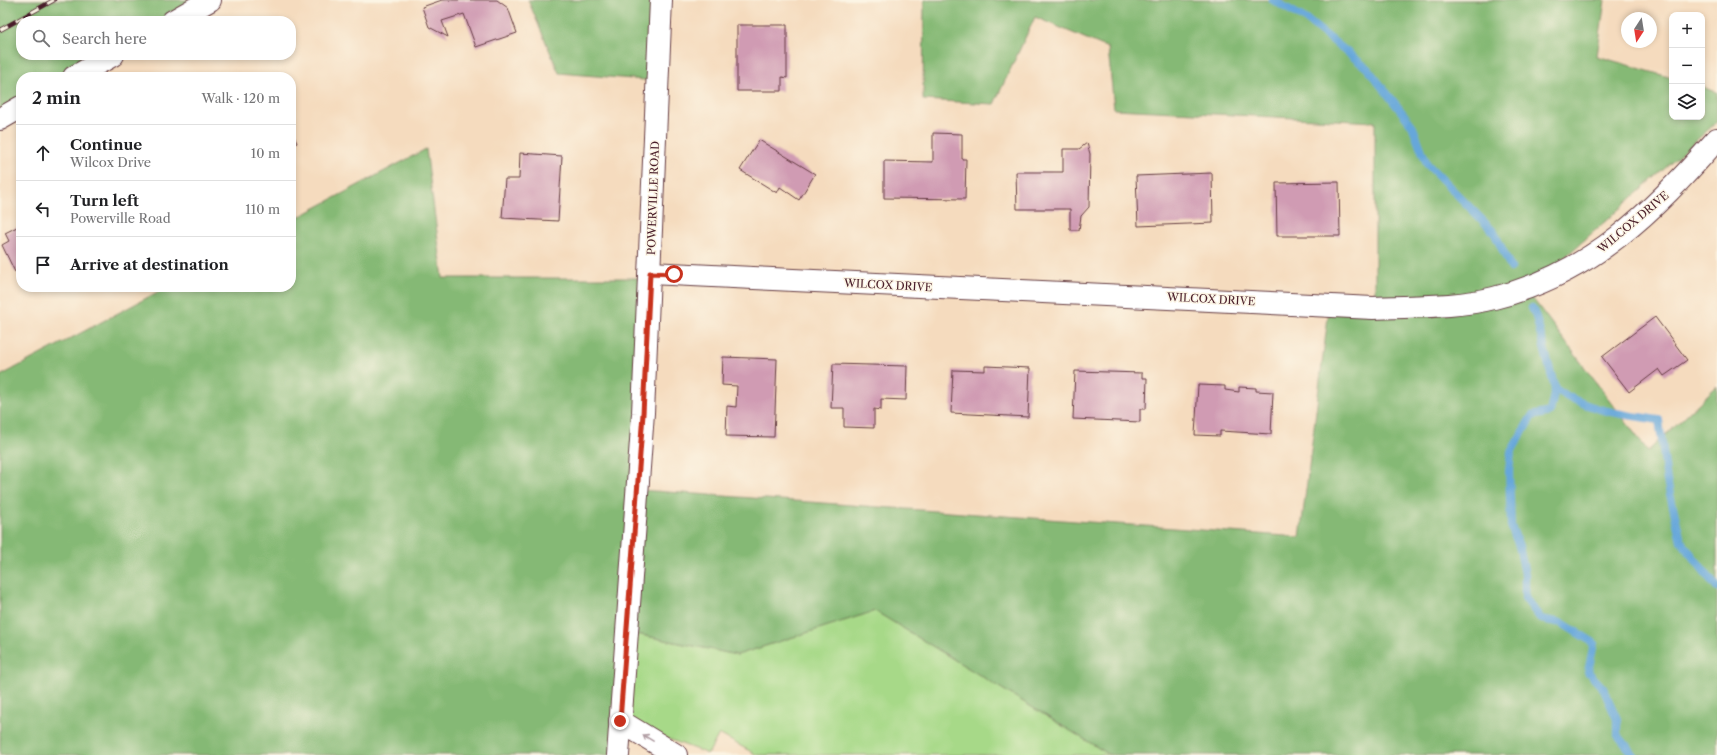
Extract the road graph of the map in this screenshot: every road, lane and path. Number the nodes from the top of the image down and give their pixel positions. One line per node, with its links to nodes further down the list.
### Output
1 (210, 0): 3 (street)
2 (661, 0): 9 (street, POWERVILLE ROAD)
3 (182, 16)
4 (104, 60): 5 (street)
5 (83, 72)
6 (16, 110): 7 (street)
7 (0, 119)
8 (1717, 140): 9 (street, WILCOX DRIVE)
9 (650, 273): 10 (street, POWERVILLE ROAD)
10 (620, 721): 11 (street, POWERVILLE ROAD); 12 (street, one-way to 10)
11 (618, 755)
12 (676, 755)

